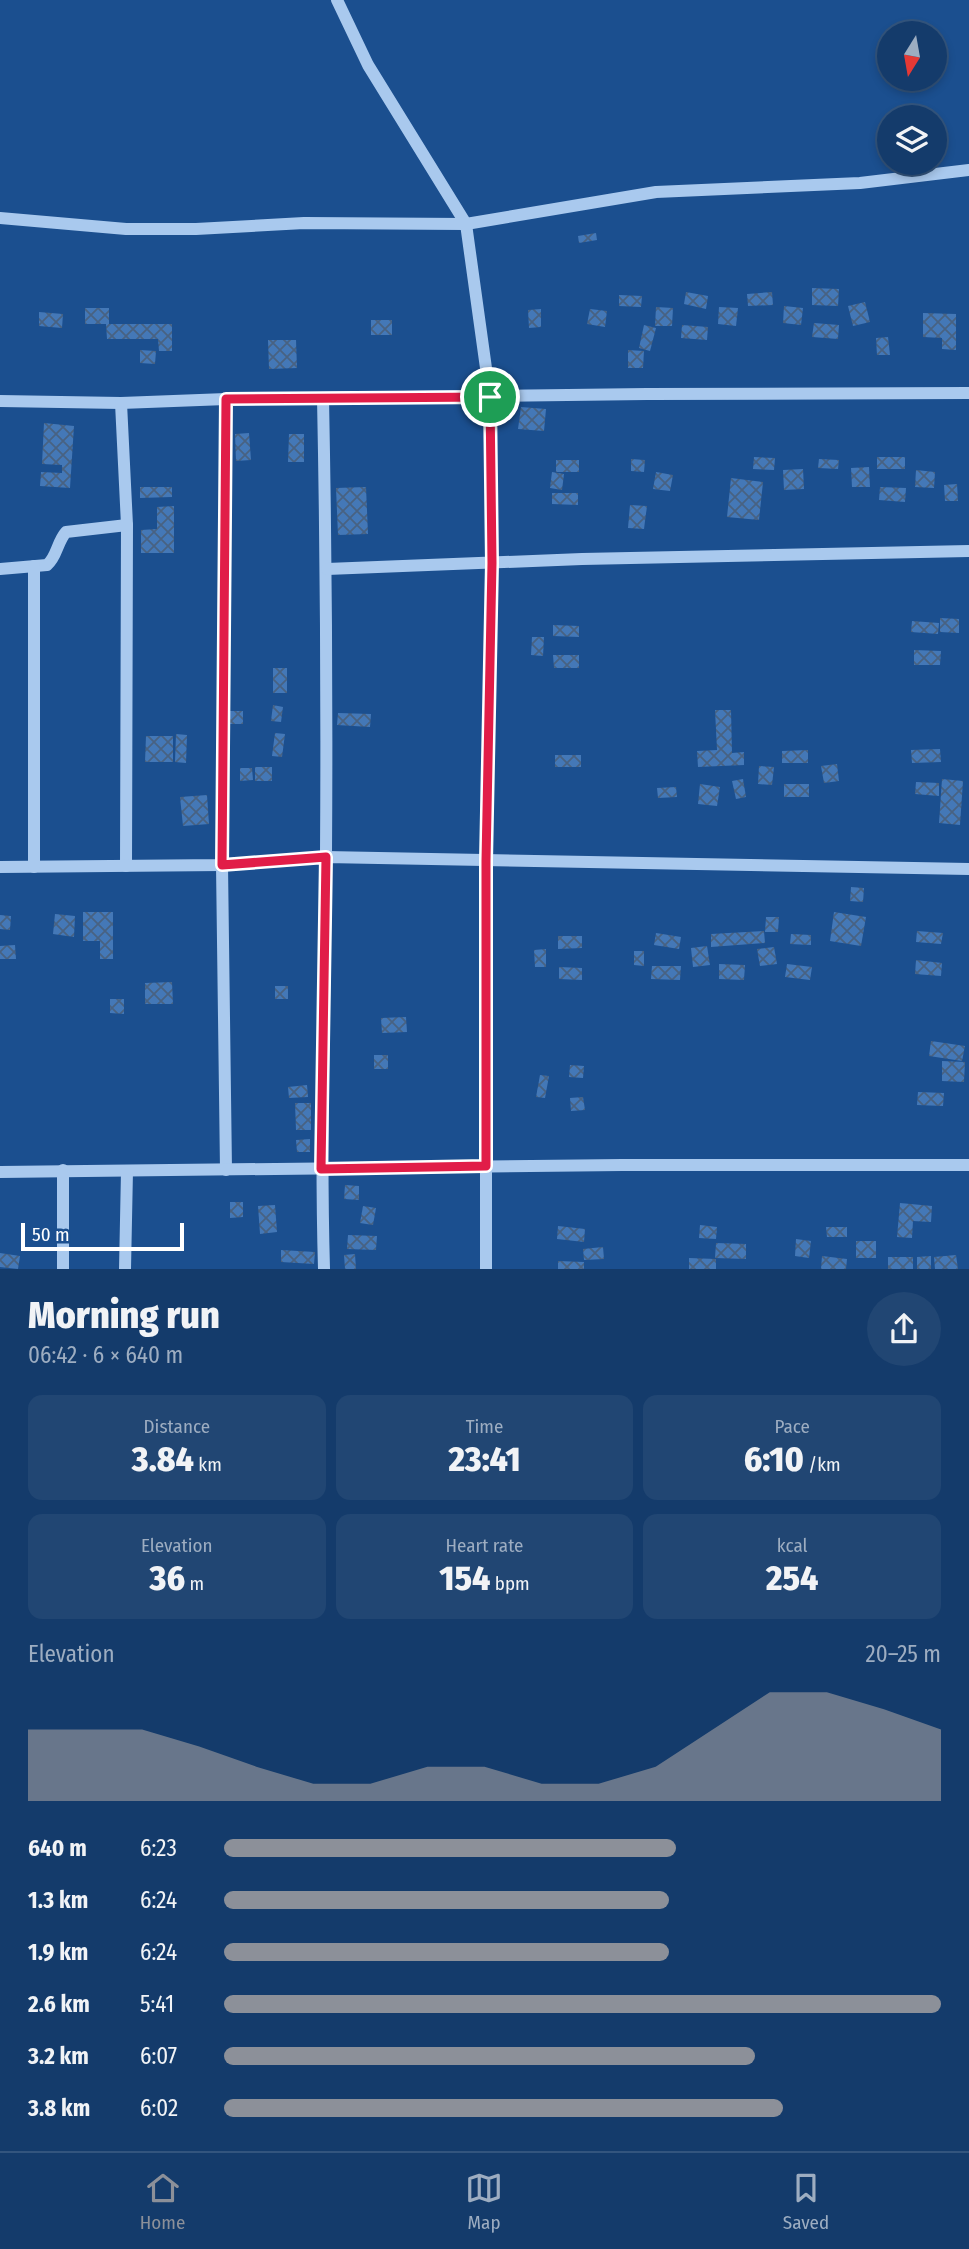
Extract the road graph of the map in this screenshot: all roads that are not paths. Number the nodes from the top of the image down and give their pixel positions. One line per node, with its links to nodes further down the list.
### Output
1 (337, 0): 4 (street)
2 (969, 170): 4 (street)
3 (0, 218): 4 (street)
4 (466, 224): 6 (street)
5 (969, 393): 6 (street)
6 (490, 397): 7 (street); 13 (street)
7 (323, 398): 8 (street); 16 (street)
8 (226, 399): 10 (street); 19 (street)
9 (0, 401): 10 (street)
10 (121, 403): 11 (street)
11 (127, 525): 14 (street); 20 (street)
12 (969, 551): 13 (street)
13 (492, 563): 16 (street); 18 (street)
14 (34, 566): 15 (street); 22 (street)
15 (0, 569)
16 (327, 569): 17 (street)
17 (326, 857): 18 (street); 19 (street); 26 (street)
18 (486, 861): 23 (street); 25 (street)
19 (222, 865): 20 (street); 28 (street)
20 (126, 866): 22 (street)
21 (0, 867): 22 (street)
22 (34, 867)
23 (969, 869)
24 (969, 1165): 25 (street)
25 (486, 1166): 26 (street); 34 (street)
26 (321, 1169): 28 (street); 33 (street)
27 (63, 1170): 29 (street); 30 (street); 31 (street)
28 (226, 1170): 29 (street)
29 (127, 1171): 32 (street)
30 (0, 1172)
31 (63, 1269)
32 (125, 1269)
33 (324, 1269)
34 (486, 1269)

